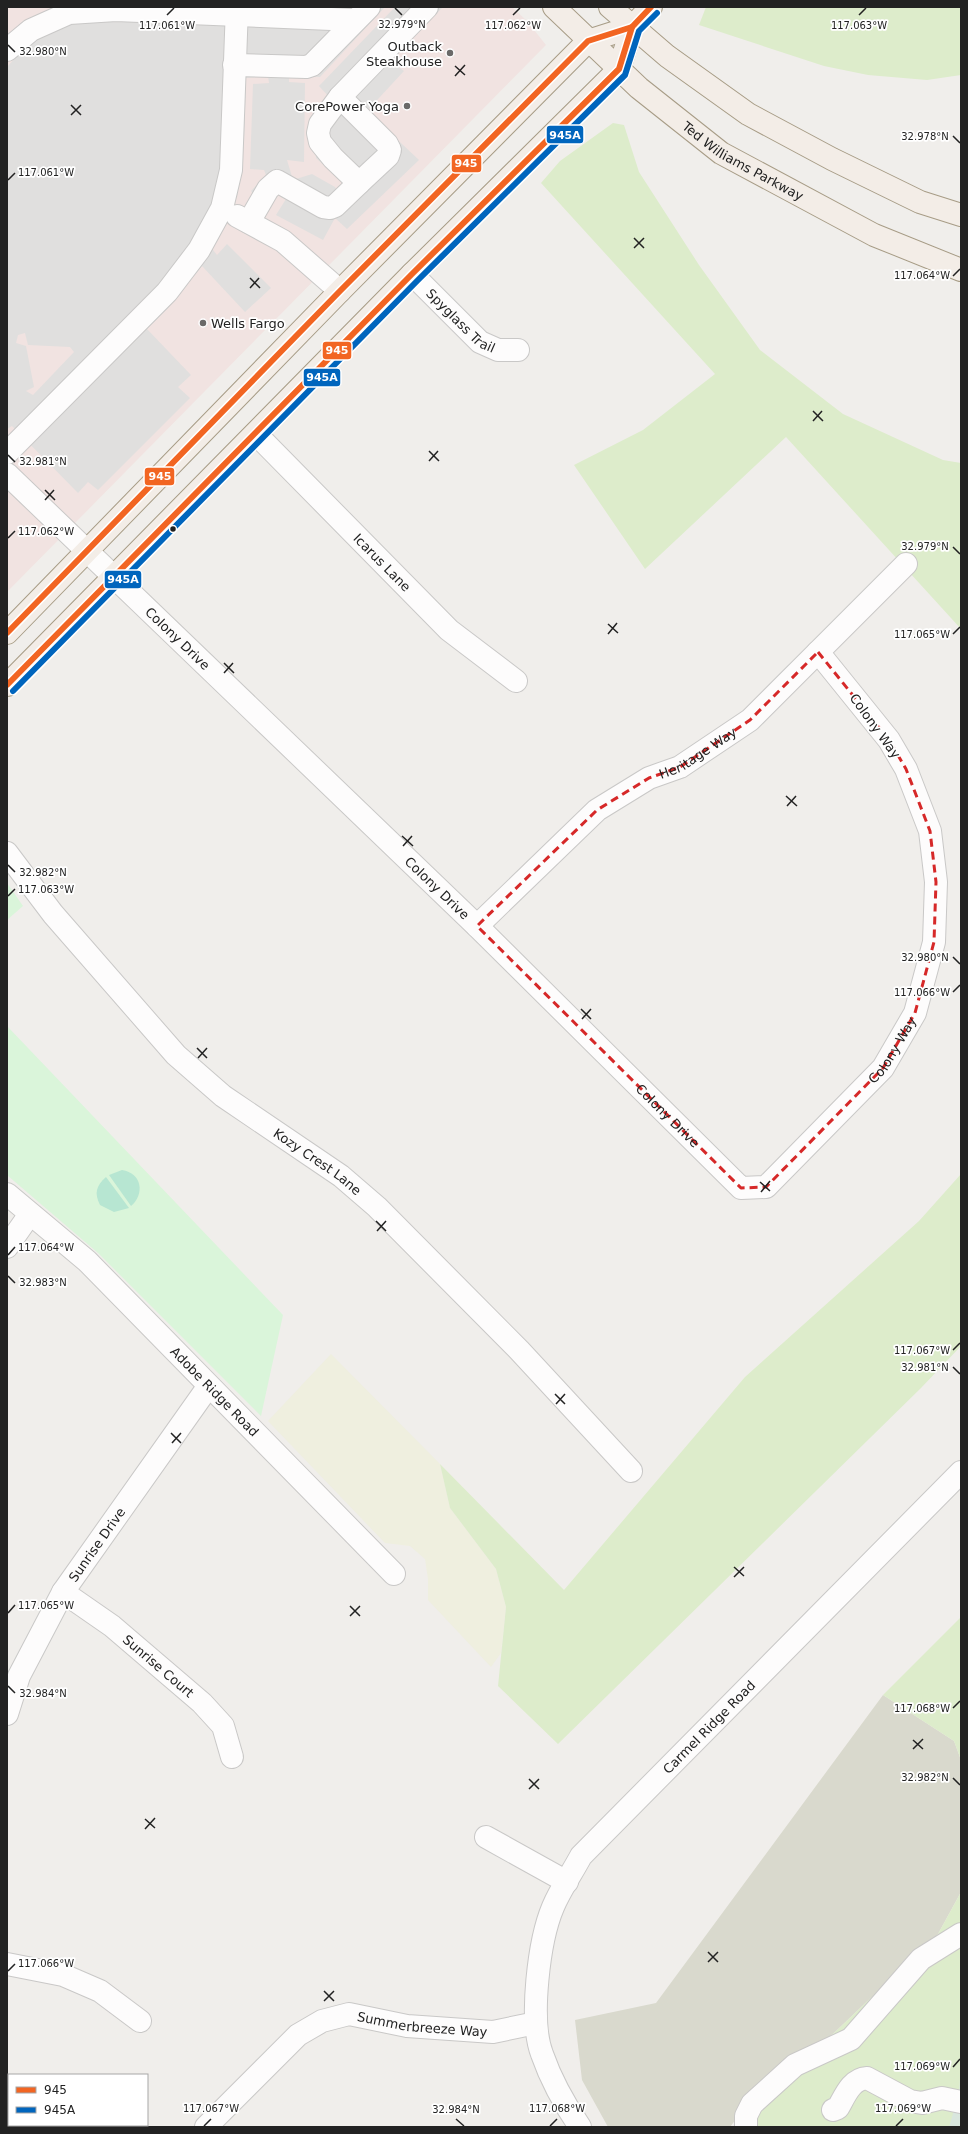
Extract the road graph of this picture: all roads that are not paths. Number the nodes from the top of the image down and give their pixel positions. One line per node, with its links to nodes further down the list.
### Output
1 (427, 7): 12 (street)
2 (554, 7): 8 (main road, Ted Williams Parkway)
3 (610, 7): 7 (main road)
4 (651, 7): 7 (main road)
5 (237, 10): 6 (street); 9 (street); 10 (street)
6 (362, 14): 10 (street)
7 (632, 27): 8 (main road); 11 (main road); 15 (main road)
8 (588, 41): 11 (main road, Ted Williams Parkway); 19 (main road)
9 (7, 50)
10 (234, 65): 14 (street)
11 (619, 69): 17 (main road, Ted Williams Parkway); 18 (main road)
12 (340, 97): 13 (street); 13 (street)
13 (359, 183): 16 (street)
14 (222, 208): 16 (street); 22 (street)
15 (961, 215)
16 (249, 222): 19 (street)
17 (961, 270)
18 (412, 274): 20 (street, Spyglass Trail); 21 (main road)
19 (340, 291): 24 (main road)
20 (518, 350)
21 (256, 434): 26 (main road); 29 (street, Icarus Lane)
22 (7, 454)
23 (7, 474): 24 (street, Colony Drive)
24 (87, 552): 26 (street, Colony Drive); 27 (main road)
25 (906, 564): 28 (street, Heritage Way)
26 (114, 577): 30 (main road); 32 (street, Colony Drive)
27 (7, 633)
28 (818, 652): 32 (street, Heritage Way); 33 (street, Colony Way)
29 (516, 681)
30 (7, 684)
31 (7, 853): 38 (street, Kozy Crest Lane)
32 (477, 926): 33 (street, Colony Drive)
33 (751, 1188)
34 (7, 1194): 35 (street, Adobe Ridge Road)
35 (30, 1214): 36 (street); 37 (street, Adobe Ridge Road)
36 (7, 1246)
37 (208, 1387): 40 (street, Adobe Ridge Road); 41 (street, Sunrise Drive)
38 (631, 1471)
39 (961, 1472): 45 (street, Carmel Ridge Road)
40 (394, 1574)
41 (63, 1592): 42 (street, Sunrise Drive); 43 (street, Sunrise Court)
42 (7, 1714)
43 (232, 1758)
44 (486, 1837): 45 (street)
45 (567, 1882): 49 (street, Carmel Ridge Road)
46 (961, 1934): 54 (street)
47 (7, 1964): 48 (street)
48 (140, 2021)
49 (536, 2023): 52 (street, Summerbreeze Way); 53 (street, Carmel Ridge Road)
50 (958, 2101): 51 (street)
51 (833, 2110)
52 (206, 2127)
53 (580, 2127)
54 (746, 2127)

